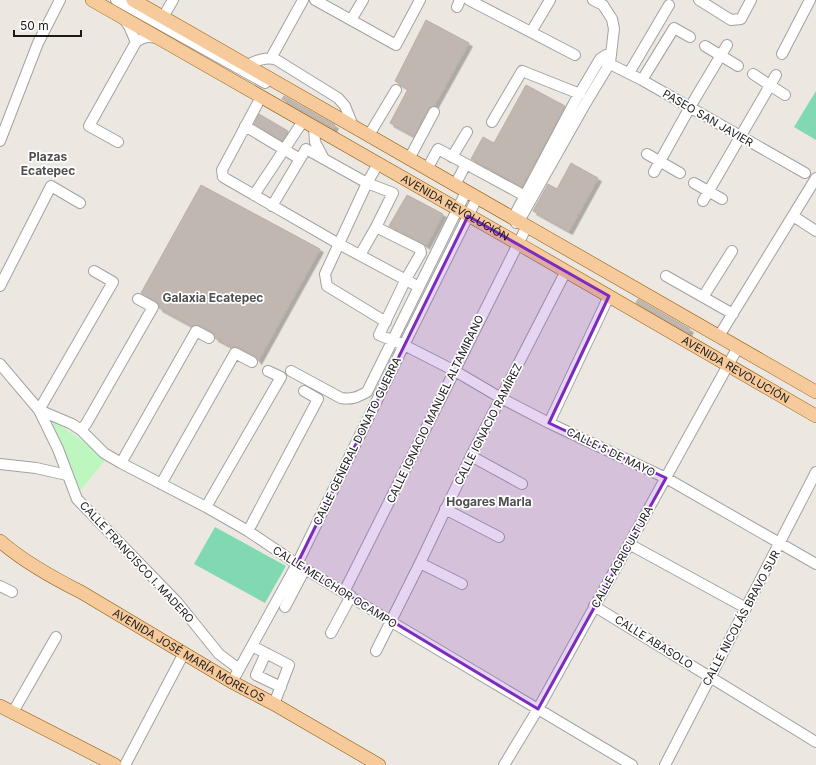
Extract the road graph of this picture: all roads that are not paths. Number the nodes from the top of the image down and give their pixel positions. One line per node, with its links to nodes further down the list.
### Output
1 (60, 0): 57 (street)
2 (92, 0): 20 (main road, AVENIDA REVOLUCIÓN)
3 (101, 0): 79 (street)
4 (116, 0): 79 (street)
5 (133, 0): 17 (main road, AVENIDA REVOLUCIÓN)
6 (172, 0): 19 (street)
7 (303, 0): 32 (street)
8 (315, 0): 21 (street)
9 (362, 0): 21 (street)
10 (420, 0): 21 (street)
11 (469, 0): 22 (street)
12 (550, 0): 22 (street)
13 (593, 0): 28 (street)
14 (699, 0): 15 (street)
15 (751, 0)
16 (810, 0): 29 (street)
17 (150, 4): 19 (main road, AVENIDA REVOLUCIÓN)
18 (669, 5): 37 (street)
19 (163, 17): 35 (main road, AVENIDA REVOLUCIÓN)
20 (123, 19): 24 (main road, AVENIDA REVOLUCIÓN); 25 (street)
21 (351, 20)
22 (531, 32): 30 (street)
23 (690, 37): 40 (street)
24 (158, 38): 25 (street); 45 (main road, AVENIDA REVOLUCIÓN)
25 (136, 42): 58 (street)
26 (728, 45): 31 (street)
27 (705, 46): 31 (street)
28 (610, 52): 33 (street); 34 (street)
29 (782, 54)
30 (575, 55)
31 (721, 55): 36 (street); 46 (street)
32 (271, 58): 35 (street); 52 (street)
33 (600, 59): 34 (street, PASEO SAN JAVIER); 43 (street)
34 (610, 63): 37 (street, PASEO SAN JAVIER); 48 (street)
35 (247, 65): 52 (main road, AVENIDA REVOLUCIÓN)
36 (738, 66)
37 (629, 73): 40 (street, PASEO SAN JAVIER)
38 (753, 74): 41 (street)
39 (776, 75): 41 (street)
40 (642, 80): 46 (street, PASEO SAN JAVIER)
41 (771, 85): 44 (street); 56 (street)
42 (396, 90): 55 (street)
43 (580, 94): 48 (street); 50 (street)
44 (785, 95)
45 (261, 97): 49 (main road, AVENIDA REVOLUCIÓN); 51 (street)
46 (690, 107): 56 (street, PASEO SAN JAVIER); 65 (street)
47 (434, 112): 62 (street)
48 (573, 116): 77 (street); 85 (street)
49 (303, 121): 53 (main road, AVENIDA REVOLUCIÓN); 59 (street)
50 (492, 122)
51 (245, 126): 59 (street); 76 (street)
52 (353, 126): 55 (main road, AVENIDA REVOLUCIÓN)
53 (314, 127): 64 (street); 66 (main road, AVENIDA REVOLUCIÓN)
54 (467, 132): 61 (street)
55 (370, 136): 62 (main road, AVENIDA REVOLUCIÓN)
56 (740, 136): 71 (street, PASEO SAN JAVIER); 75 (street)
57 (0, 141)
58 (118, 142)
59 (284, 149): 63 (street); 76 (street)
60 (648, 154): 65 (street)
61 (452, 157): 67 (street); 68 (street)
62 (409, 158): 68 (main road, AVENIDA REVOLUCIÓN)
63 (300, 159): 64 (street); 82 (street)
64 (325, 160): 73 (street)
65 (659, 161): 69 (street); 70 (street)
66 (378, 164): 73 (street); 79 (main road, AVENIDA REVOLUCIÓN)
67 (466, 164): 77 (street); 79 (street)
68 (427, 168): 79 (main road, AVENIDA REVOLUCIÓN)
69 (654, 172)
70 (680, 173)
71 (805, 173)
72 (816, 178): 83 (street)
73 (367, 183): 84 (street); 87 (street)
74 (694, 183): 75 (street)
75 (707, 191): 78 (street); 80 (street)
76 (254, 195): 82 (street)
77 (525, 196): 85 (street)
78 (722, 200)
79 (466, 201): 85 (main road, AVENIDA REVOLUCIÓN); 85 (main road, AVENIDA REVOLUCIÓN); 95 (street); 104 (street, CALLE GENERAL DONATO GUERRA)
80 (703, 201)
81 (80, 203): 94 (street)
82 (272, 206): 87 (street)
83 (793, 216): 86 (street); 99 (street)
84 (376, 227): 89 (street); 93 (street)
85 (520, 229): 91 (main road, AVENIDA REVOLUCIÓN); 101 (main road, AVENIDA REVOLUCIÓN); 105 (street); 107 (street); 111 (street, CALLE IGNACIO MANUEL ALTAMIRANO)
86 (816, 231)
87 (339, 244): 89 (street); 100 (street)
88 (732, 251): 97 (street)
89 (360, 255): 93 (street)
90 (94, 271): 116 (street)
91 (566, 271): 96 (main road, AVENIDA REVOLUCIÓN); 115 (street, CALLE IGNACIO RAMÍREZ)
92 (666, 276): 97 (street)
93 (406, 279): 95 (street); 100 (street)
94 (0, 286)
95 (419, 287): 103 (street)
96 (609, 296): 107 (main road, AVENIDA REVOLUCIÓN); 119 (street)
97 (703, 297): 99 (street)
98 (138, 299): 120 (street)
99 (733, 314): 101 (street)
100 (386, 322): 103 (street)
101 (719, 336): 105 (main road, AVENIDA REVOLUCIÓN)
102 (209, 338): 122 (street)
103 (391, 340): 104 (street, CALLE 5 DE MAYO); 110 (street)
104 (404, 344): 111 (street, CALLE 5 DE MAYO); 138 (street, CALLE GENERAL DONATO GUERRA)
105 (737, 349): 107 (street, CALLE AGRICULTURA); 113 (main road, AVENIDA REVOLUCIÓN); 114 (street)
106 (252, 362): 127 (street)
107 (730, 363): 117 (street); 118 (main road, AVENIDA REVOLUCIÓN); 126 (street, CALLE AGRICULTURA)
108 (0, 364): 116 (street, CALLE FRANCISCO I. MADERO)
109 (268, 371): 129 (street)
110 (291, 371)
111 (455, 371): 115 (street, CALLE 5 DE MAYO); 142 (street, CALLE IGNACIO MANUEL ALTAMIRANO)
112 (304, 391): 131 (street)
113 (816, 392)
114 (816, 397)
115 (501, 398): 119 (street, CALLE 5 DE MAYO); 121 (street, CALLE IGNACIO RAMÍREZ)
116 (39, 410): 120 (street, CALLE MELCHOR OCAMPO); 125 (street, CALLE FRANCISCO I. MADERO)
117 (816, 410)
118 (816, 416)
119 (549, 422): 126 (street, CALLE 5 DE MAYO)
120 (81, 430): 122 (street, CALLE MELCHOR OCAMPO)
121 (471, 456): 128 (street); 130 (street, CALLE IGNACIO RAMÍREZ)
122 (121, 463): 127 (street, CALLE MELCHOR OCAMPO)
123 (0, 464): 125 (street)
124 (816, 472): 135 (street, CALLE NICOLÁS BRAVO SUR)
125 (67, 475): 153 (street, CALLE FRANCISCO I. MADERO)
126 (666, 478): 134 (street, CALLE AGRICULTURA); 135 (street, CALLE 5 DE MAYO)
127 (161, 484): 129 (street, CALLE MELCHOR OCAMPO)
128 (522, 484)
129 (206, 507): 131 (street, CALLE MELCHOR OCAMPO)
130 (445, 510): 132 (street); 136 (street, CALLE IGNACIO RAMÍREZ)
131 (248, 531): 138 (street, CALLE MELCHOR OCAMPO)
132 (499, 537)
133 (0, 541): 151 (main road, AVENIDA JOSÉ MARÍA MORELOS)
134 (629, 544): 143 (street, CALLE AGRICULTURA); 145 (street)
135 (780, 544): 137 (street, CALLE 5 DE MAYO); 145 (street, CALLE NICOLÁS BRAVO SUR)
136 (420, 563): 139 (street); 146 (street, CALLE IGNACIO RAMÍREZ)
137 (816, 564)
138 (301, 566): 142 (street, CALLE MELCHOR OCAMPO); 144 (street); 149 (street, CALLE GENERAL DONATO GUERRA)
139 (462, 584)
140 (0, 586): 141 (street)
141 (12, 592)
142 (347, 594): 146 (street, CALLE MELCHOR OCAMPO); 147 (street, CALLE IGNACIO MANUEL ALTAMIRANO)
143 (594, 606): 154 (street, CALLE ABASOLO); 159 (street, CALLE AGRICULTURA)
144 (285, 607)
145 (746, 608): 154 (street, CALLE NICOLÁS BRAVO SUR)
146 (390, 621): 150 (street, CALLE IGNACIO RAMÍREZ); 159 (street, CALLE MELCHOR OCAMPO)
147 (331, 633)
148 (56, 637): 160 (street)
149 (252, 646): 152 (street); 153 (street, CALLE GENERAL DONATO GUERRA)
150 (376, 651)
151 (184, 653): 155 (main road, AVENIDA JOSÉ MARÍA MORELOS); 163 (street)
152 (266, 653): 156 (street); 156 (street)
153 (239, 669): 155 (street, CALLE GENERAL DONATO GUERRA)
154 (710, 677): 161 (street, CALLE ABASOLO); 167 (street, CALLE NICOLÁS BRAVO SUR)
155 (232, 682): 157 (main road, AVENIDA JOSÉ MARÍA MORELOS)
156 (281, 687): 157 (street)
157 (274, 704): 164 (main road, AVENIDA JOSÉ MARÍA MORELOS)
158 (0, 706): 160 (main road)
159 (538, 709): 165 (street, CALLE AGRICULTURA); 166 (street, CALLE MELCHOR OCAMPO)
160 (13, 712): 162 (main road)
161 (815, 740)
162 (115, 765)
163 (125, 765)
164 (380, 765)
165 (504, 765)
166 (632, 765)
167 (665, 765)

